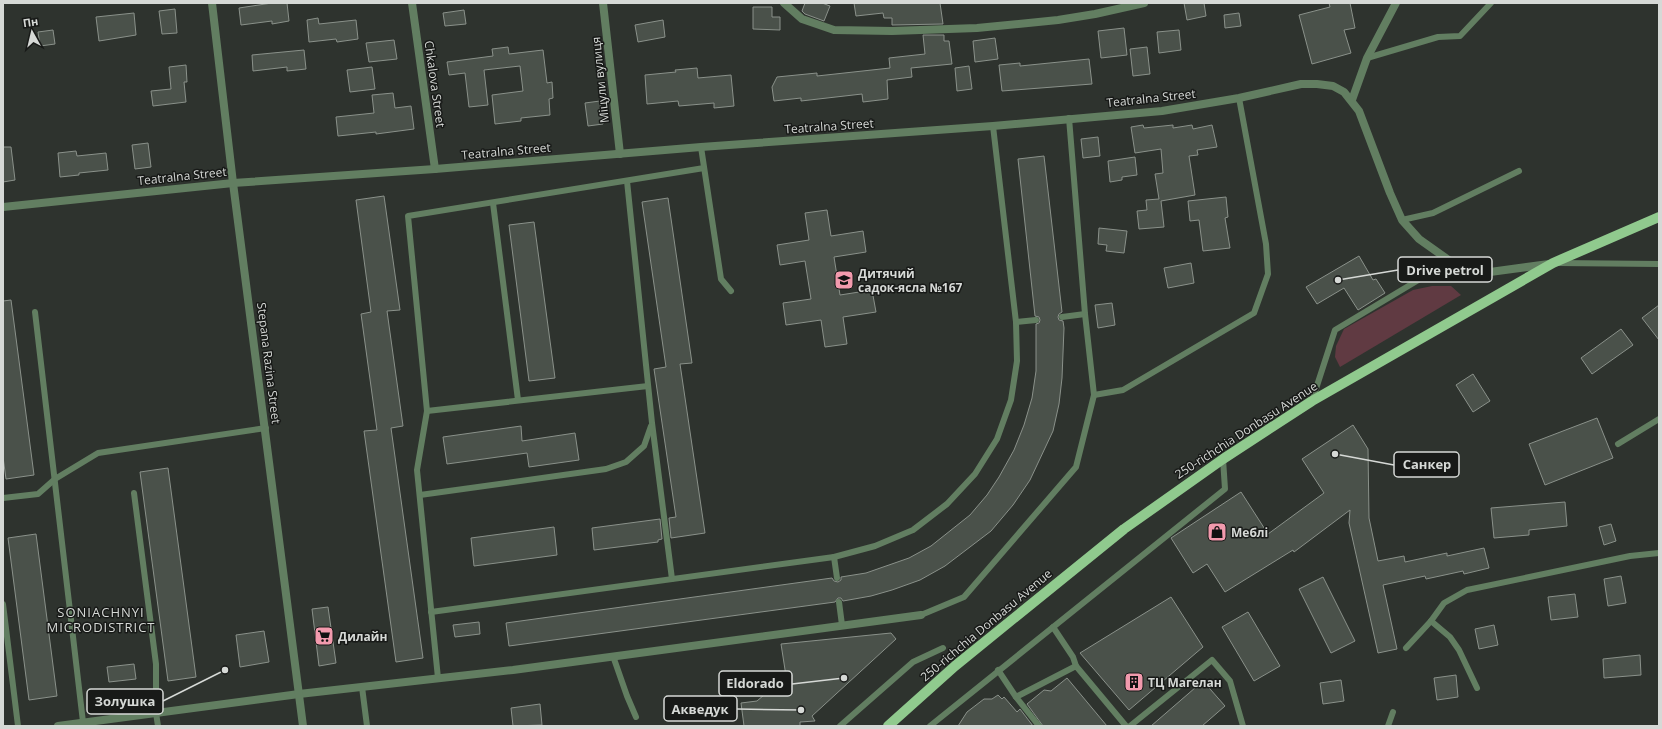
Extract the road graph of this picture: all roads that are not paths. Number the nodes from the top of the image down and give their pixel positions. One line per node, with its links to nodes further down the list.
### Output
1 (212, 3): 19 (street, Stepana Razina Street)
2 (412, 3): 16 (street, Chkalova Street)
3 (604, 3): 14 (street, Міцули вулиця)
4 (784, 3): 5 (street)
5 (1144, 3)
6 (1396, 3): 8 (street)
7 (1491, 3): 8 (lane)
8 (1367, 58): 10 (street)
9 (1239, 98): 10 (street, Teatralna Street); 11 (street, Teatralna Street); 34 (lane)
10 (1352, 100): 23 (street, Teatralna Street)
11 (1070, 118): 12 (street, Teatralna Street); 29 (lane)
12 (993, 126): 13 (street, Teatralna Street); 32 (lane)
13 (701, 147): 14 (street, Teatralna Street); 15 (lane)
14 (620, 154): 16 (street, Teatralna Street)
15 (704, 168): 18 (lane); 27 (lane)
16 (435, 169): 19 (street, Teatralna Street)
17 (1519, 172): 23 (lane)
18 (627, 181): 20 (lane); 33 (lane)
19 (233, 183): 21 (street, Teatralna Street); 40 (street, Stepana Razina Street)
20 (493, 202): 35 (lane); 37 (lane)
21 (3, 207)
22 (1659, 217): 25 (main road, 250-richchia Donbasu Avenue)
23 (1402, 220): 24 (street, Teatralna Street)
24 (1450, 261): 25 (street, Teatralna Street); 36 (lane)
25 (1553, 263): 26 (lane); 36 (main road, 250-richchia Donbasu Avenue)
26 (1659, 264)
27 (731, 291)
28 (35, 312): 43 (lane)
29 (1085, 314): 30 (lane); 34 (lane)
30 (1062, 317)
31 (1036, 320): 32 (lane)
32 (1016, 322): 48 (lane)
33 (648, 386): 35 (lane); 39 (lane)
34 (1094, 395): 54 (lane)
35 (518, 400): 37 (lane)
36 (1312, 400): 42 (main road, 250-richchia Donbasu Avenue)
37 (427, 411): 45 (lane)
38 (1659, 419): 41 (lane)
39 (652, 423): 45 (lane); 50 (lane)
40 (266, 428): 43 (lane); 66 (street, Stepana Razina Street)
41 (1618, 444)
42 (1223, 459): 57 (lane); 78 (main road, 250-richchia Donbasu Avenue)
43 (55, 479): 46 (lane); 71 (lane)
44 (134, 493): 69 (lane)
45 (420, 495): 53 (lane)
46 (3, 498)
47 (1659, 552): 55 (lane)
48 (834, 557): 49 (lane); 50 (lane)
49 (837, 578)
50 (672, 579): 53 (lane)
51 (839, 602): 56 (lane)
52 (3, 604): 72 (lane)
53 (431, 612): 63 (lane)
54 (921, 615): 56 (street)
55 (1431, 621): 59 (lane); 65 (lane)
56 (842, 625): 60 (street)
57 (1053, 627): 61 (lane); 62 (lane)
58 (943, 648): 77 (lane)
59 (1406, 648)
60 (614, 656): 63 (street); 70 (lane)
61 (1076, 666): 67 (lane); 81 (lane)
62 (998, 670): 67 (lane); 79 (lane)
63 (438, 678): 64 (street)
64 (362, 687): 66 (street); 76 (lane)
65 (1477, 688)
66 (299, 694): 69 (street); 75 (street, Stepana Razina Street)
67 (1016, 696): 80 (lane)
68 (1393, 712): 84 (lane)
69 (156, 713): 71 (street); 74 (lane)
70 (636, 717)
71 (83, 722): 73 (street)
72 (18, 726)
73 (58, 726)
74 (158, 726)
75 (303, 726)
76 (367, 726)
77 (840, 726)
78 (888, 726)
79 (930, 726)
80 (1039, 726)
81 (1126, 726)
82 (1130, 726): 83 (lane)
83 (1243, 726)
84 (1388, 726)

